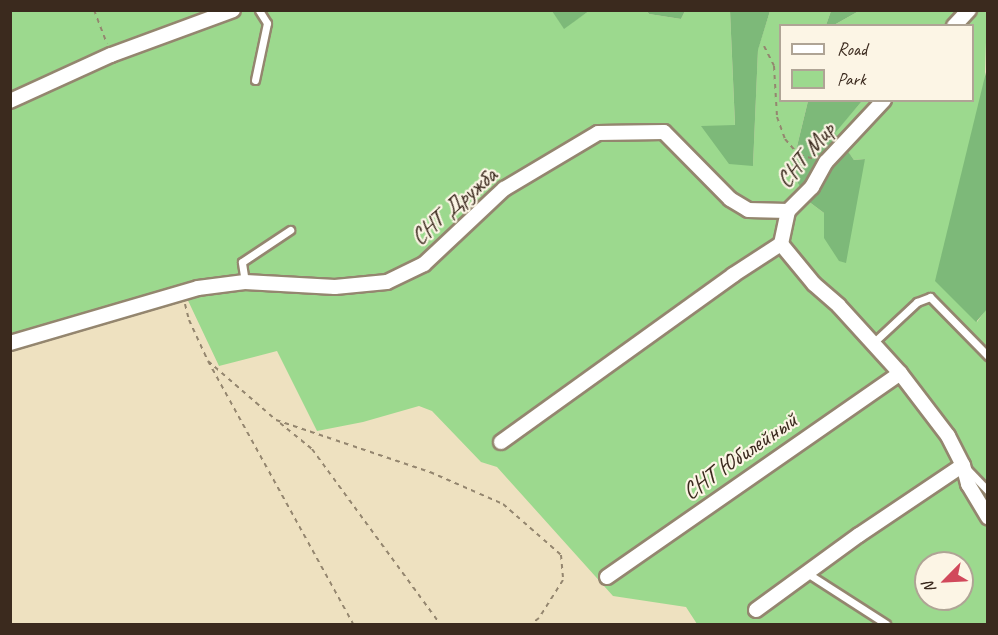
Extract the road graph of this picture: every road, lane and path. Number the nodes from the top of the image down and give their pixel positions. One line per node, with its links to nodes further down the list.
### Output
1 (94, 10): 7 (path)
2 (233, 10): 7 (street)
3 (259, 10): 8 (lane)
4 (969, 10): 5 (street)
5 (956, 24)
6 (764, 46): 11 (path)
7 (111, 55): 9 (street)
8 (255, 80)
9 (10, 101)
10 (882, 102): 11 (street, СНТ Мир)
11 (826, 162): 12 (street, СНТ Мир)
12 (788, 211): 14 (street); 15 (street, СНТ Дружба)
13 (290, 230): 15 (lane)
14 (782, 244): 18 (street); 23 (street)
15 (245, 282): 16 (street, СНТ Дружба)
16 (183, 293): 17 (street, СНТ Дружба); 20 (path)
17 (10, 343)
18 (873, 343): 19 (lane); 21 (street)
19 (987, 356)
20 (208, 362): 22 (path); 30 (path)
21 (900, 373): 24 (street); 28 (street, СНТ Юбилейный)
22 (276, 420): 31 (path); 32 (path)
23 (501, 442)
24 (963, 465): 25 (lane); 26 (street); 27 (street)
25 (987, 491)
26 (987, 517)
27 (807, 573): 29 (street); 33 (lane)
28 (607, 577)
29 (756, 610)
30 (353, 624)
31 (440, 624)
32 (531, 624)
33 (886, 624)

